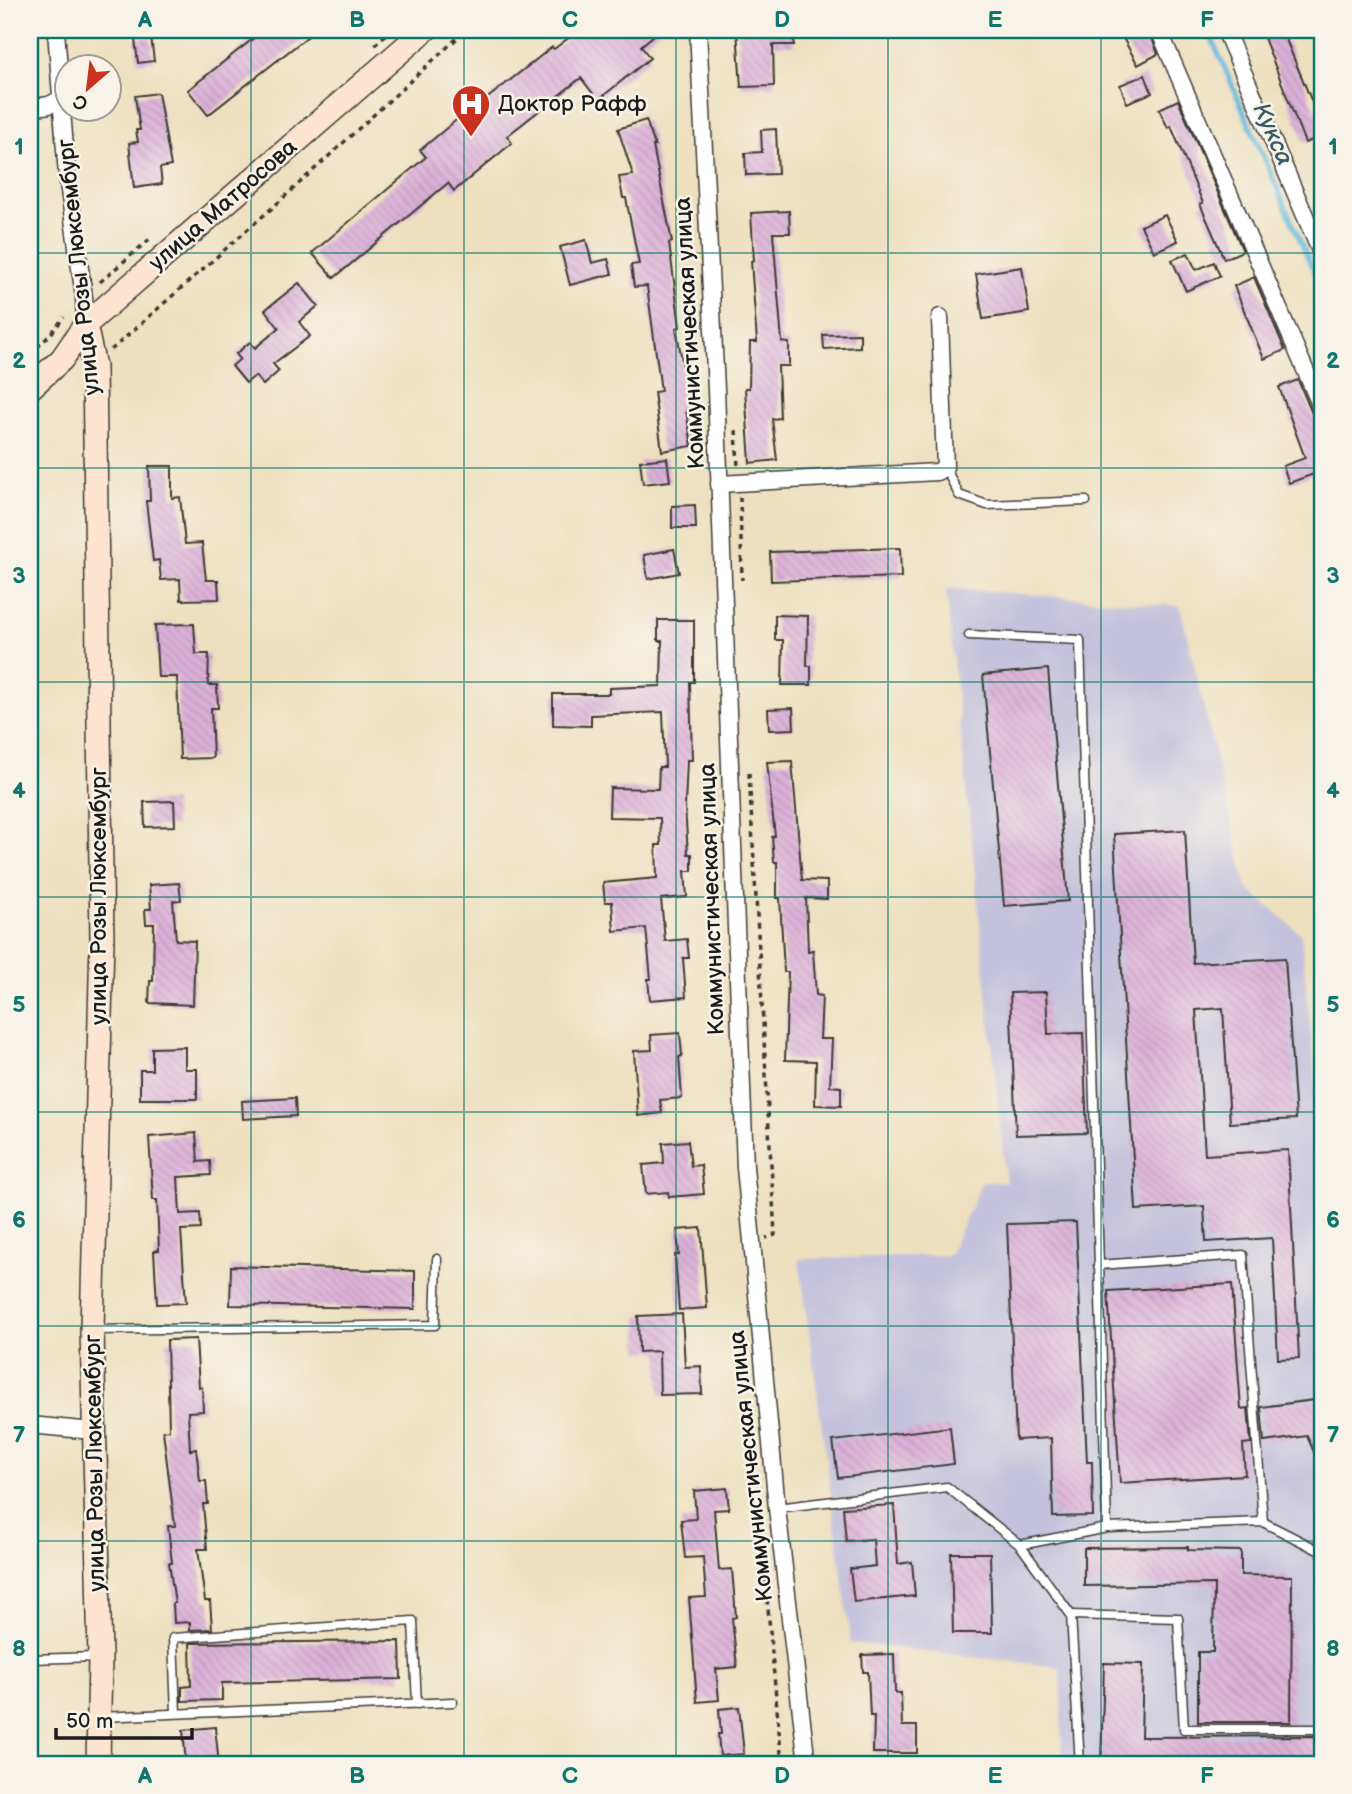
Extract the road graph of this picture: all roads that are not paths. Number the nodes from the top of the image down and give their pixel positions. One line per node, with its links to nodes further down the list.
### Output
1 (56, 30): 6 (street, улица Розы Люксембург)
2 (425, 30): 12 (street, улица Матросова)
3 (698, 30): 16 (street, Коммунистическая улица)
4 (1158, 30): 14 (street)
5 (1225, 30): 10 (street)
6 (58, 52)
7 (52, 104): 8 (street)
8 (30, 108)
9 (64, 122): 12 (street, улица Розы Люксембург)
10 (1322, 255)
11 (940, 317): 15 (street)
12 (85, 325): 13 (street, улица Матросова); 21 (street, улица Розы Люксембург)
13 (30, 388)
14 (1322, 409)
15 (946, 467): 16 (street); 17 (lane)
16 (719, 484): 24 (street, Коммунистическая улица)
17 (1086, 501)
18 (969, 635): 20 (lane)
19 (437, 1259): 21 (lane)
20 (1098, 1265): 25 (lane); 26 (lane)
21 (92, 1331): 23 (street, улица Розы Люксембург)
22 (30, 1425): 23 (street)
23 (93, 1431): 30 (street, улица Розы Люксембург)
24 (777, 1508): 27 (lane); 38 (street, Коммунистическая улица)
25 (1263, 1522): 26 (lane); 28 (lane)
26 (1107, 1528): 27 (lane)
27 (1020, 1545): 29 (lane)
28 (1322, 1552)
29 (1070, 1615): 36 (lane); 39 (lane)
30 (100, 1657): 31 (lane); 35 (street, улица Розы Люксембург)
31 (30, 1659)
32 (453, 1702): 33 (lane)
33 (417, 1703): 34 (lane); 34 (lane)
34 (176, 1713): 35 (lane)
35 (99, 1717): 37 (street, улица Розы Люксембург)
36 (1322, 1728)
37 (98, 1764)
38 (807, 1764)
39 (1080, 1764)

